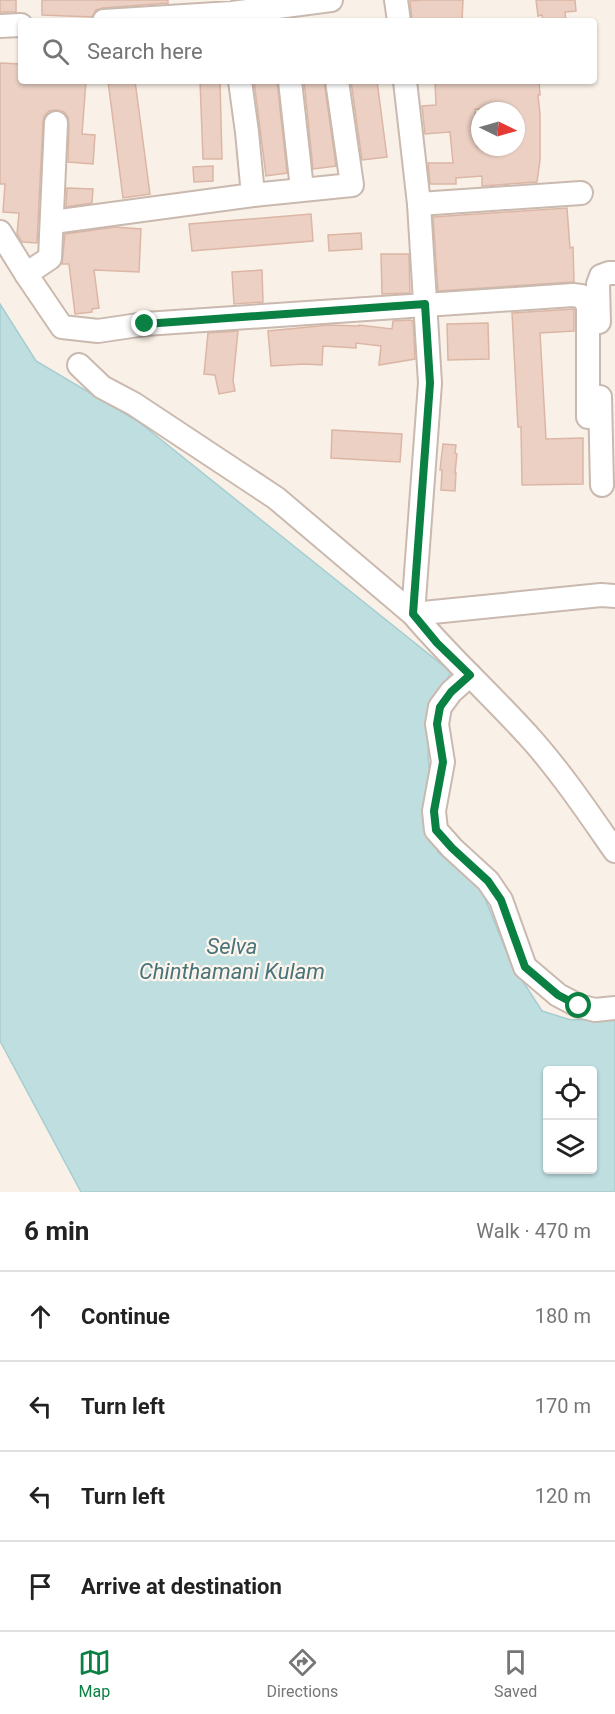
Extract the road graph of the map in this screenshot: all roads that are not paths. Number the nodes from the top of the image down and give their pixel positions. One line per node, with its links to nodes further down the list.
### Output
1 (332, 0): 5 (street)
2 (396, 0): 6 (street)
3 (197, 8): 4 (street); 5 (street)
4 (116, 14)
5 (232, 17)
6 (399, 18)
7 (18, 25): 8 (street)
8 (0, 26)
9 (240, 84): 16 (street)
10 (290, 84): 14 (street)
11 (337, 84): 14 (street)
12 (405, 84): 17 (street)
13 (56, 123): 18 (street)
14 (302, 189): 16 (street)
15 (581, 193): 17 (street)
16 (253, 195): 18 (street)
17 (419, 204): 22 (street)
18 (53, 222): 21 (street)
19 (0, 232): 21 (street)
20 (615, 273): 24 (street)
21 (26, 274): 22 (street)
22 (425, 304): 24 (street); 27 (street)
23 (78, 365): 27 (street)
24 (601, 428): 25 (street)
25 (602, 485)
26 (615, 596): 27 (street)
27 (413, 614): 28 (street)
28 (470, 675): 29 (street); 30 (street)
29 (615, 851)
30 (615, 1008)

